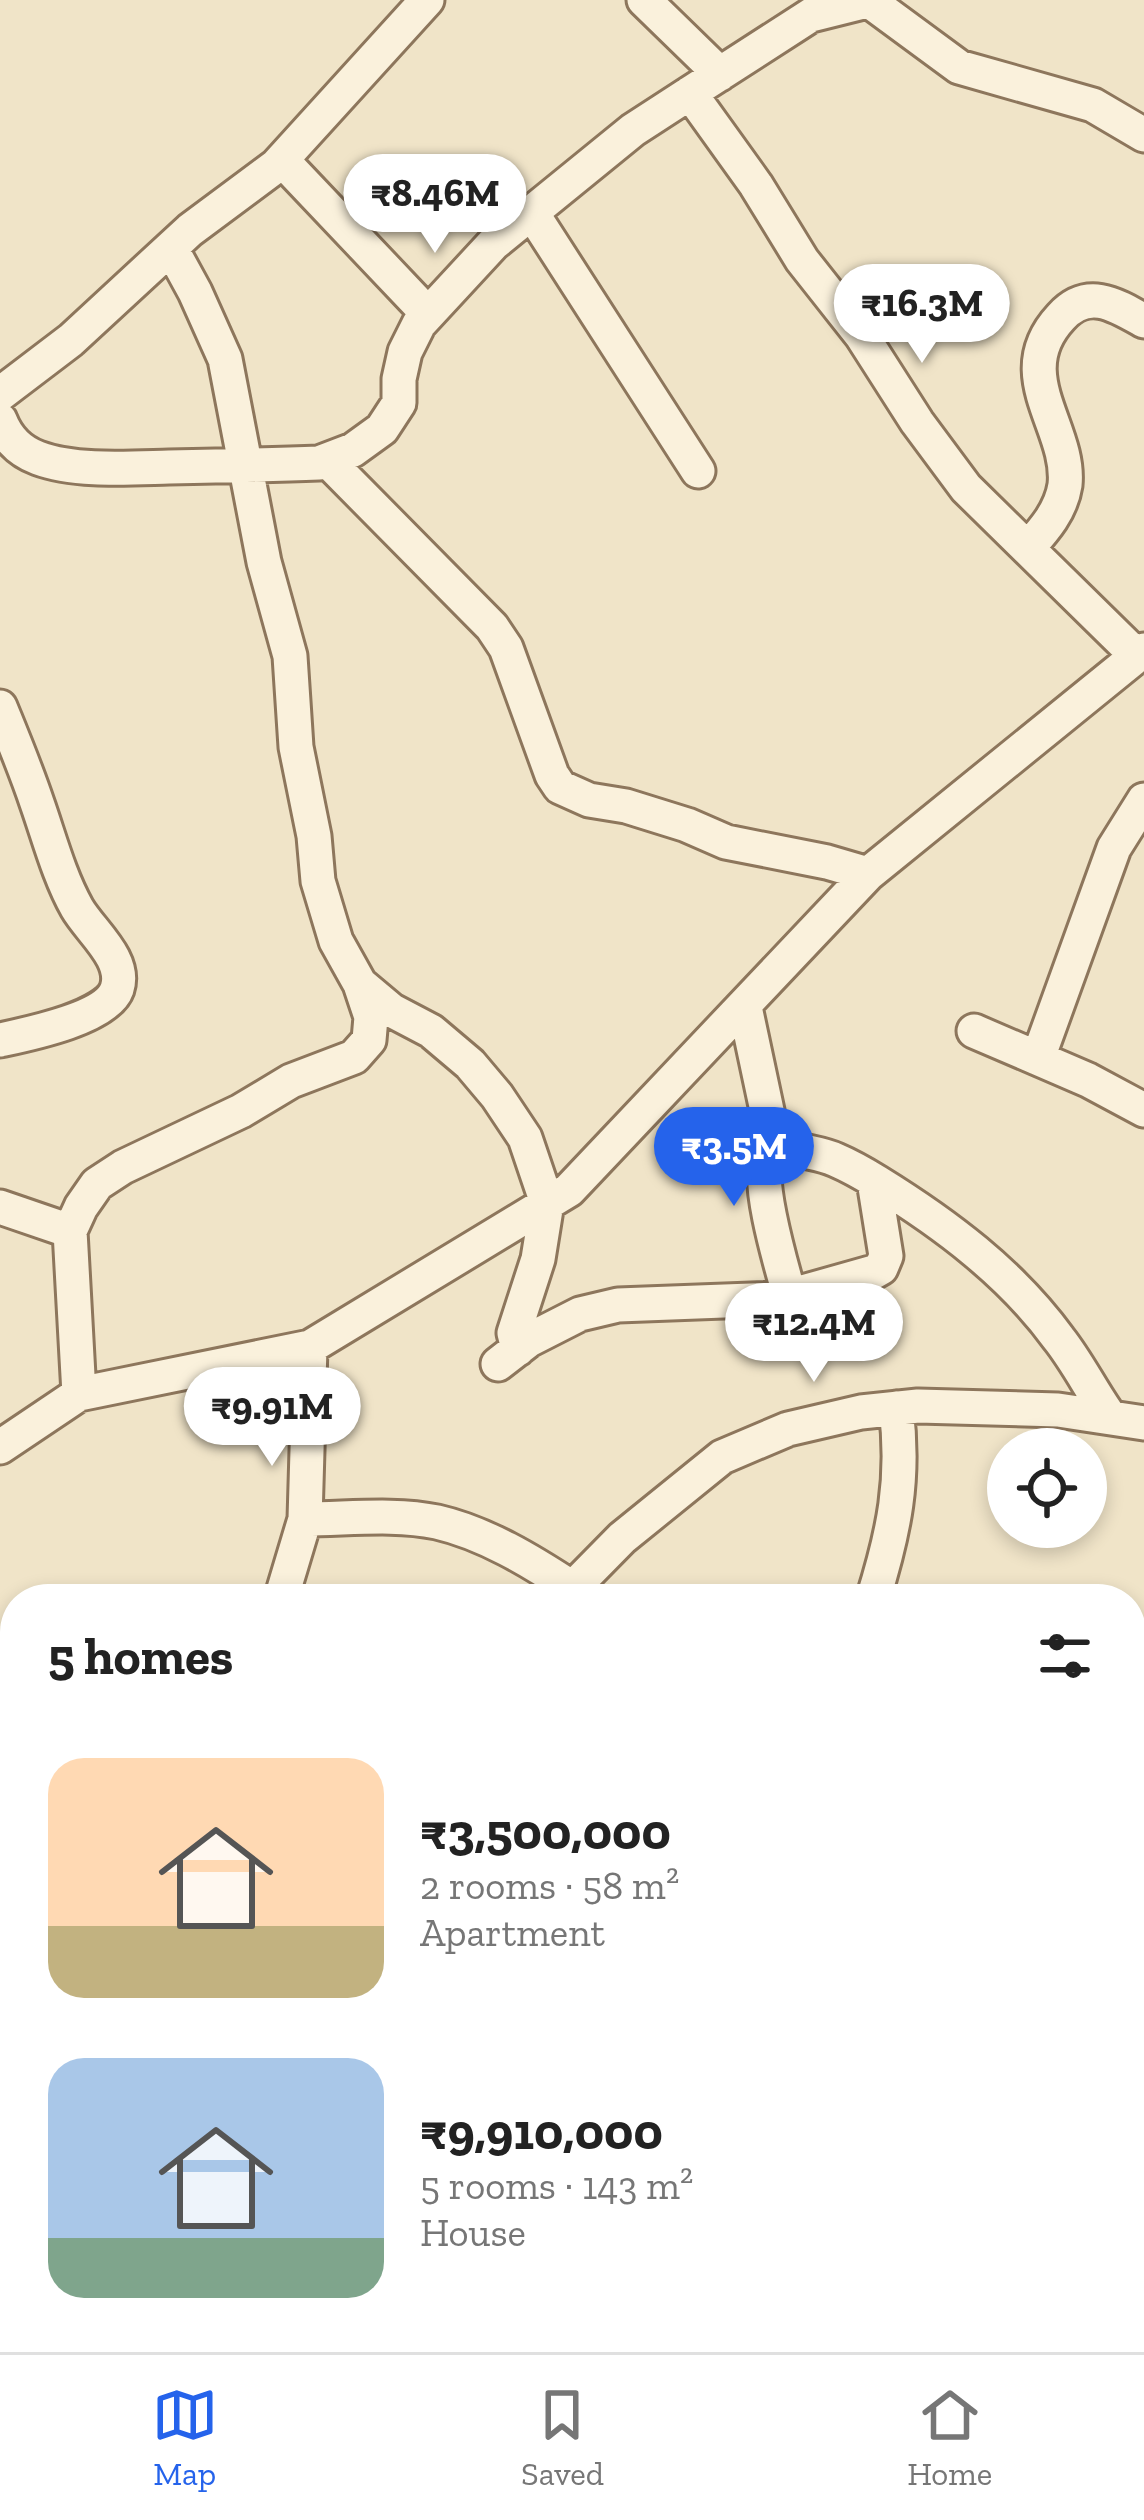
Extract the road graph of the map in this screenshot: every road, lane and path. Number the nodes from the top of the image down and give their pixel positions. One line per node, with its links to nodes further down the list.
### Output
1 (427, 0): 7 (street)
2 (644, 0): 4 (street)
3 (870, 0): 4 (street); 6 (street)
4 (720, 74): 5 (street)
5 (690, 93): 8 (street); 17 (street)
6 (1144, 135)
7 (282, 160): 9 (street); 10 (street)
8 (532, 213): 10 (street); 16 (street)
9 (171, 248): 12 (street); 15 (street)
10 (428, 314): 14 (street)
11 (1144, 321): 17 (street)
12 (0, 394)
13 (0, 420): 15 (street)
14 (328, 461): 15 (street); 21 (street)
15 (246, 465): 22 (street)
16 (698, 471)
17 (1028, 548): 18 (street)
18 (1141, 653): 21 (street)
19 (0, 707): 25 (street)
20 (1144, 800): 26 (street)
21 (868, 874): 23 (street)
22 (359, 984): 30 (street); 32 (street)
23 (745, 1007): 28 (street); 30 (street)
24 (974, 1030): 26 (street)
25 (0, 1040)
26 (1038, 1058): 27 (street)
27 (1144, 1109)
28 (781, 1142): 29 (street); 33 (street)
29 (874, 1180): 33 (street); 37 (street)
30 (547, 1203): 33 (street); 34 (street)
31 (0, 1207): 32 (street)
32 (70, 1231): 35 (street)
33 (790, 1298)
34 (310, 1347): 35 (street); 40 (street)
35 (79, 1394): 39 (street)
36 (896, 1408): 37 (street); 43 (street); 44 (street)
37 (1110, 1417): 38 (street)
38 (1144, 1423)
39 (0, 1447)
40 (305, 1519): 41 (street); 42 (street)
41 (286, 1584)
42 (557, 1584)
43 (577, 1584)
44 (878, 1584)

